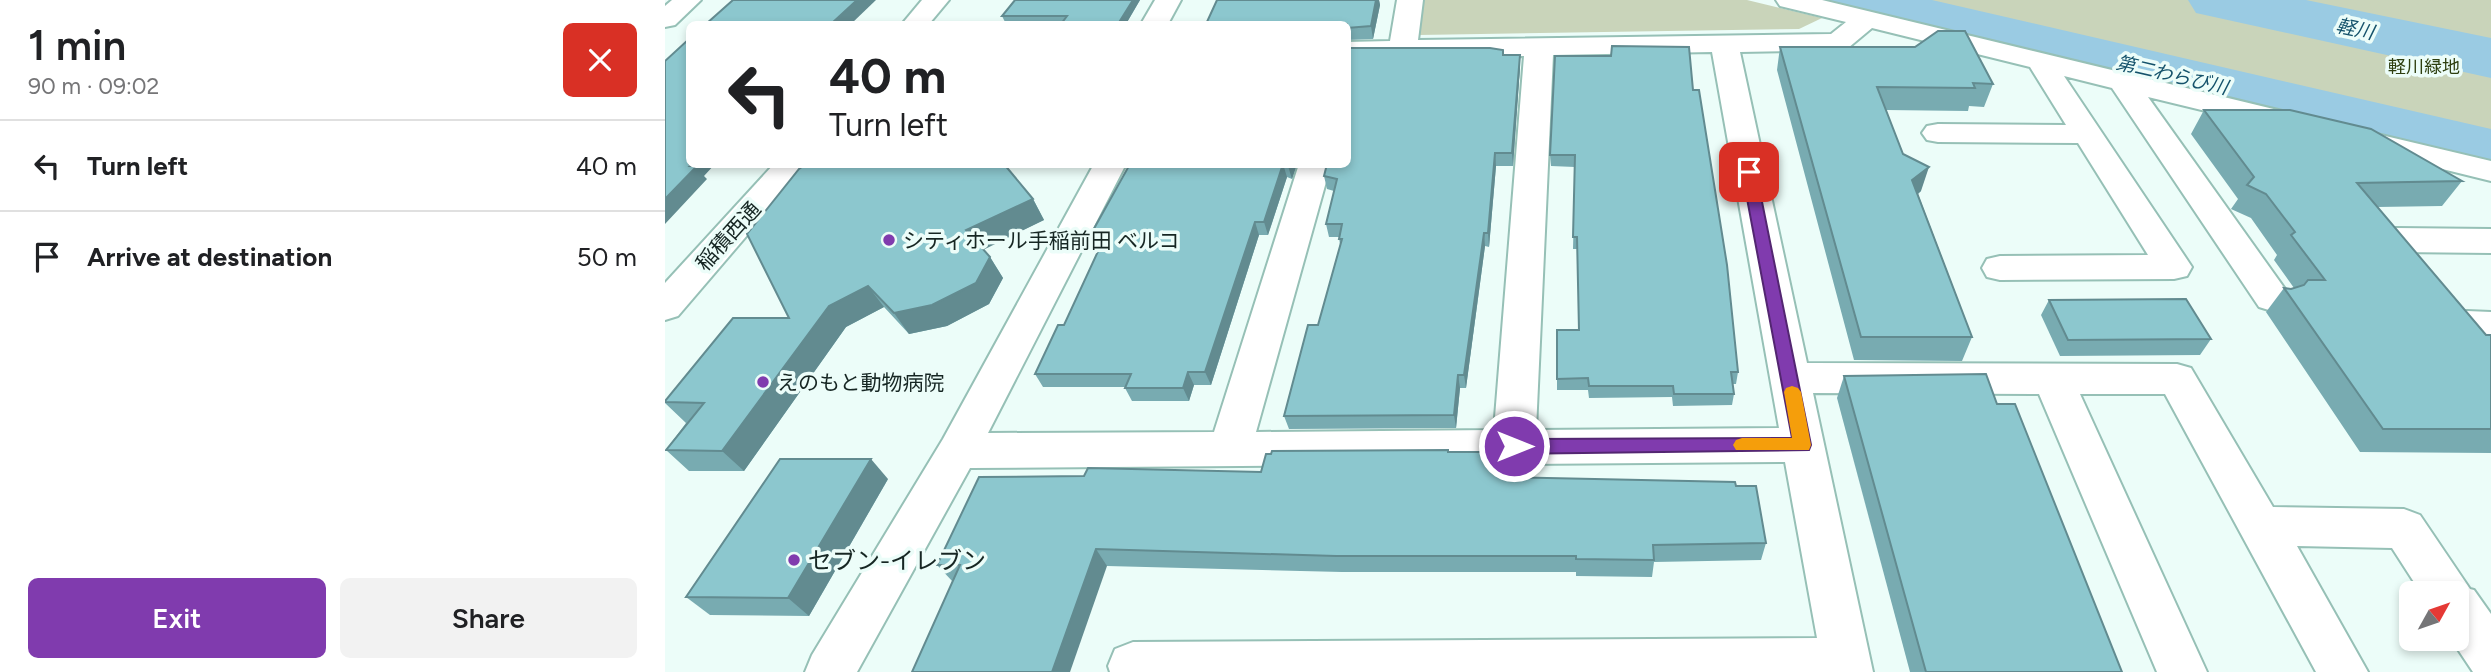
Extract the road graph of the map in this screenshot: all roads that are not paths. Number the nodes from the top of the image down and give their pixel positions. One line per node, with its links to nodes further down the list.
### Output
1 (688, 0): 6 (street)
2 (936, 0): 8 (street)
3 (1168, 0): 9 (street)
4 (1410, 0): 12 (street)
5 (1789, 0): 7 (street)
6 (665, 19)
7 (1867, 19): 10 (street); 14 (street)
8 (918, 21)
9 (1157, 21)
10 (1724, 43): 11 (street); 27 (street)
11 (1539, 46): 12 (street); 30 (street)
12 (1403, 49): 13 (street)
13 (1351, 52)
14 (2040, 61): 15 (street); 17 (street)
15 (2123, 82): 21 (street); 25 (street)
16 (1938, 133): 17 (street)
17 (2088, 134): 24 (street)
18 (788, 168): 26 (street, 稲積西通)
19 (1108, 168): 32 (street)
20 (1314, 168): 31 (street)
21 (2491, 171)
22 (2396, 240): 23 (street)
23 (2491, 240)
24 (2000, 268)
25 (2272, 298)
26 (665, 307)
27 (1789, 378): 28 (street); 29 (street)
28 (2053, 379): 33 (street); 40 (street)
29 (1802, 445): 30 (street); 38 (street)
30 (1514, 446): 31 (street)
31 (1230, 449): 32 (street)
32 (958, 451): 39 (street)
33 (2260, 526): 34 (street); 41 (street)
34 (2440, 581)
35 (2469, 624): 36 (street)
36 (2491, 656)
37 (1133, 666): 38 (street)
38 (1847, 667)
39 (830, 672)
40 (2182, 672)
41 (2343, 672)

